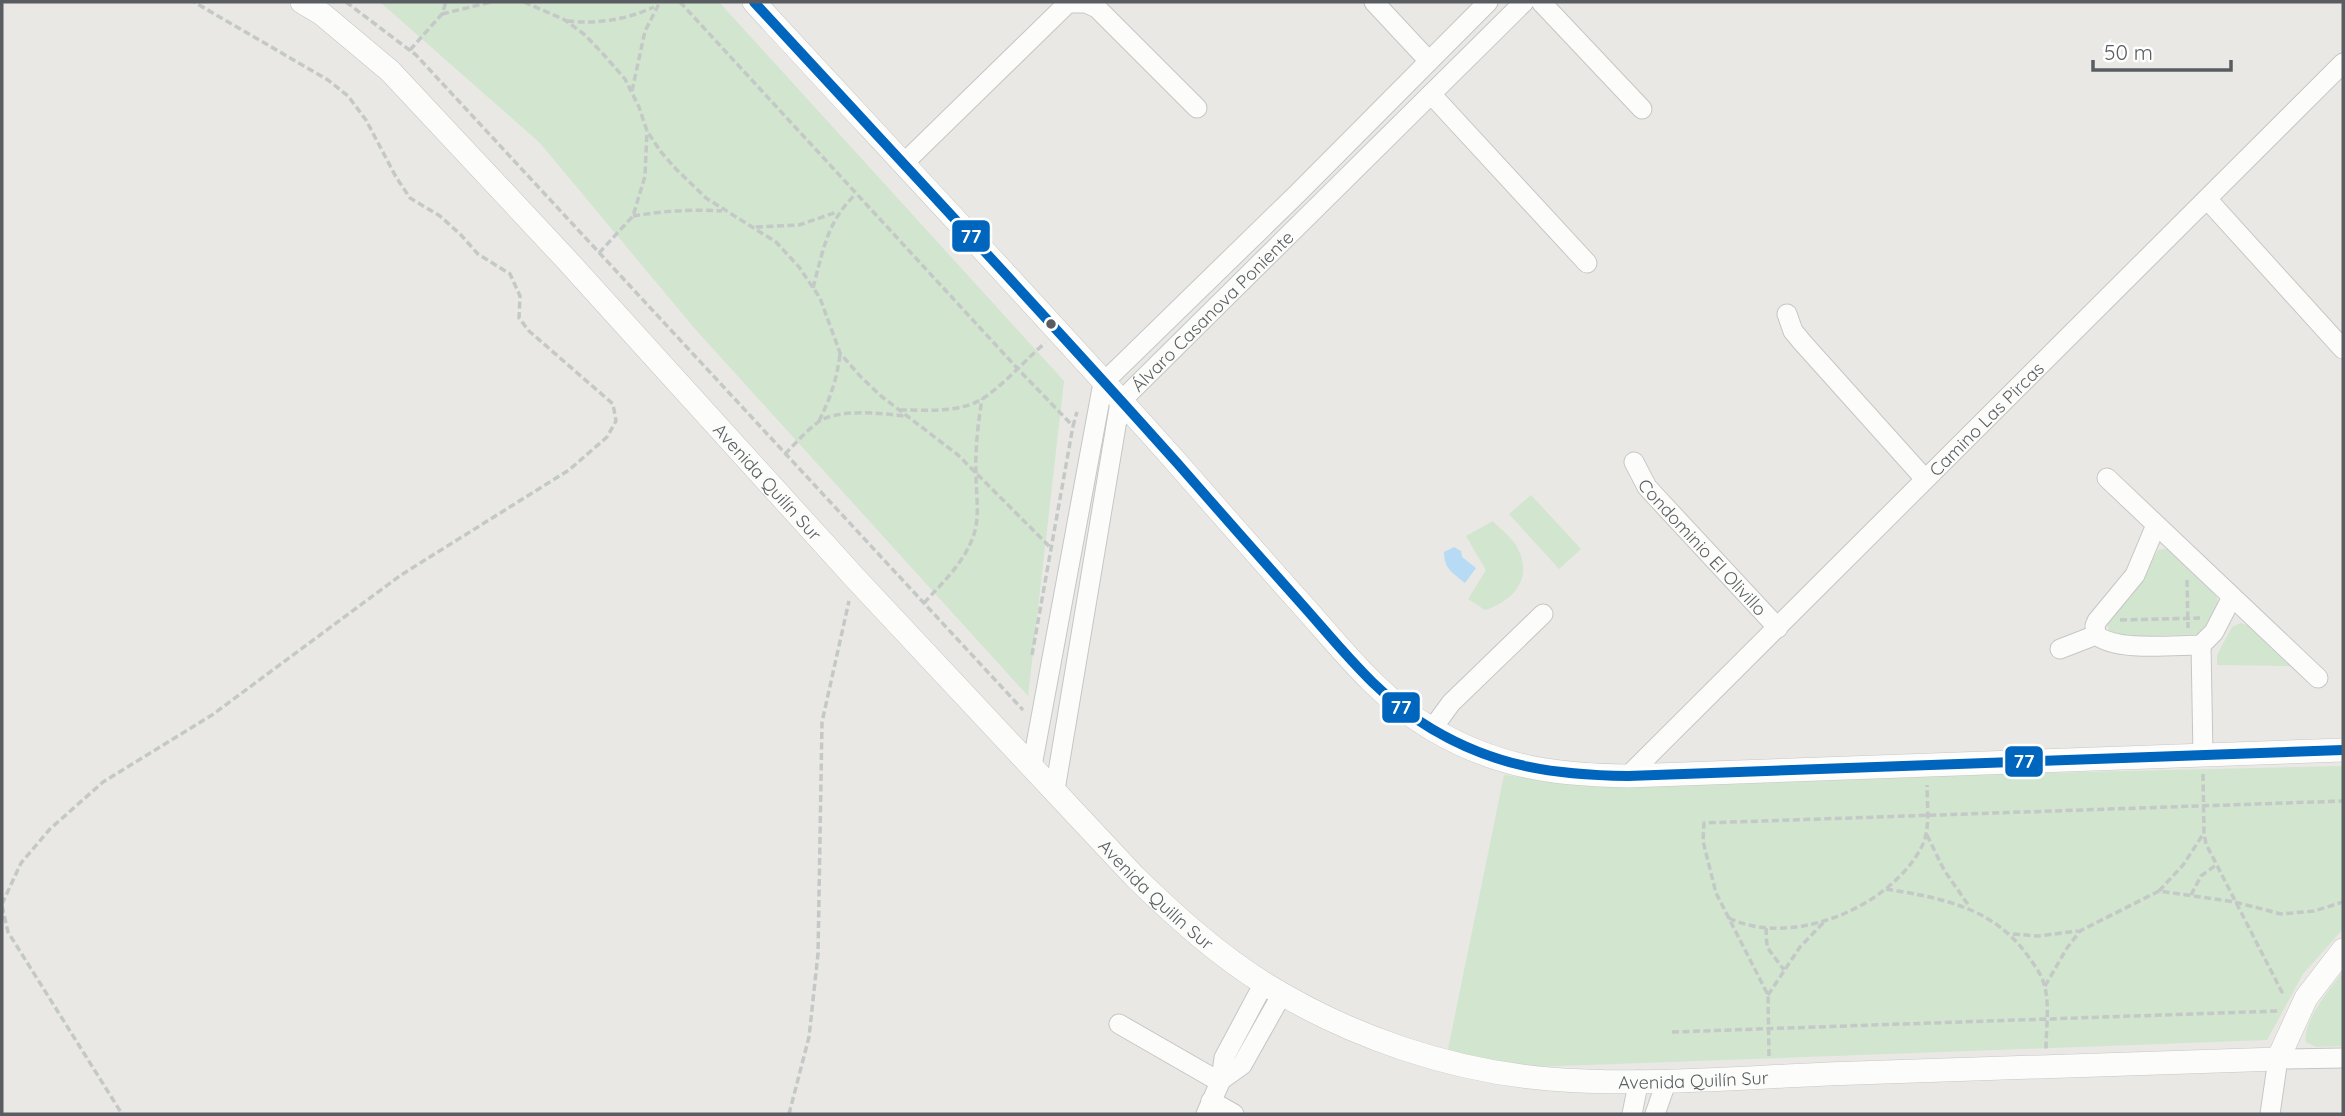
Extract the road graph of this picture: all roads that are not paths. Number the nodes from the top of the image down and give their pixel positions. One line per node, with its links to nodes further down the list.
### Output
1 (302, 2): 33 (street, Avenida Quilín Sur)
2 (1374, 2): 7 (street)
3 (1488, 2): 7 (street, Álvaro Casanova Poniente)
4 (1524, 2): 9 (street, Álvaro Casanova Poniente)
5 (1541, 2): 11 (street)
6 (760, 4): 12 (street)
7 (1429, 61): 17 (street, Álvaro Casanova Poniente)
8 (2343, 63): 13 (street, Camino Las Pircas)
9 (1431, 94): 14 (street); 18 (street, Álvaro Casanova Poniente)
10 (1197, 108): 12 (street)
11 (1642, 109)
12 (903, 164): 17 (street)
13 (2207, 199): 16 (street); 21 (street, Camino Las Pircas)
14 (1587, 263)
15 (1787, 314): 21 (street)
16 (2343, 349)
17 (1103, 383): 18 (street); 33 (street, Álvaro Casanova Poniente)
18 (1121, 402): 30 (street); 35 (street, Álvaro Casanova Poniente)
19 (1634, 462): 25 (street, Condominio El Olivillo)
20 (2107, 478): 22 (street)
21 (1925, 479): 25 (street, Camino Las Pircas)
22 (2156, 525): 23 (street); 26 (street)
23 (2232, 597): 27 (street); 29 (street)
24 (1543, 614): 30 (street)
25 (1778, 628): 34 (street, Camino Las Pircas)
26 (2096, 628): 27 (street); 28 (street)
27 (2195, 645): 32 (street)
28 (2060, 649)
29 (2318, 678)
30 (1432, 729): 34 (street)
31 (2343, 750): 32 (street)
32 (2203, 755): 34 (street)
33 (1032, 766): 35 (street, Avenida Quilín Sur)
34 (1628, 776)
35 (1055, 790): 37 (street, Avenida Quilín Sur)
36 (2343, 950): 40 (street)
37 (1273, 988): 41 (street, Avenida Quilín Sur); 43 (street)
38 (1119, 1024): 43 (street)
39 (2343, 1058): 40 (street, Avenida Quilín Sur)
40 (2278, 1059): 42 (street, Avenida Quilín Sur); 48 (street)
41 (1639, 1080): 42 (street, Avenida Quilín Sur); 46 (street)
42 (1667, 1080): 47 (street)
43 (1220, 1081): 44 (street)
44 (1209, 1108): 45 (street)
45 (1234, 1114)
46 (1632, 1114)
47 (1655, 1114)
48 (2270, 1114)

